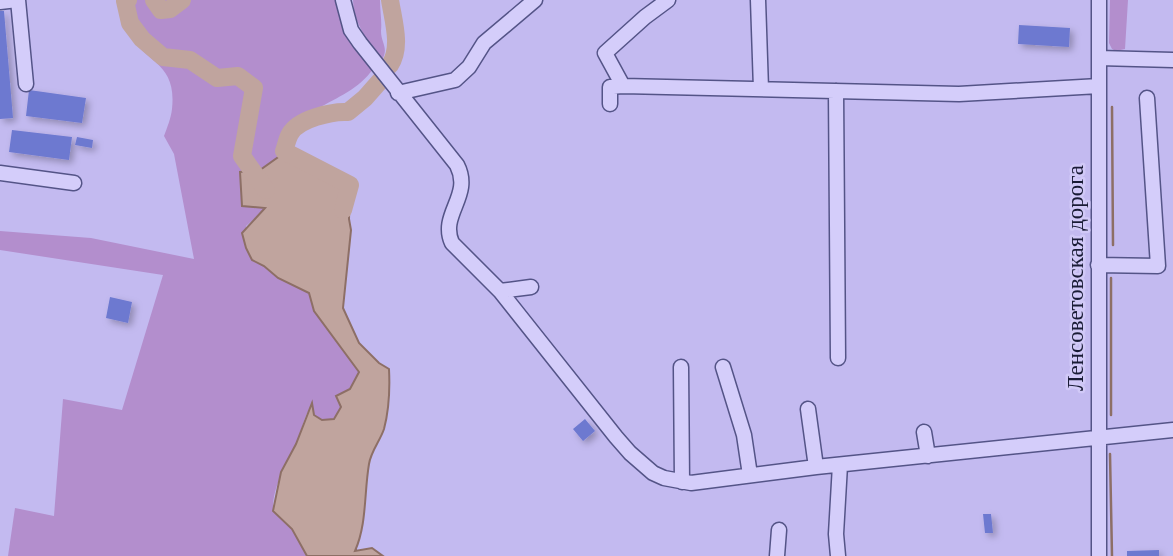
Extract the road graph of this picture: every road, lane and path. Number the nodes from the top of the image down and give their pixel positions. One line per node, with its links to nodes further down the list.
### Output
1 (17, 0): 7 (street); 10 (street)
2 (343, 0): 15 (street)
3 (535, 0): 15 (street)
4 (668, 0): 11 (street)
5 (758, 0): 13 (street)
6 (1099, 0): 8 (street, Ленсоветовская дорога)
7 (0, 2)
8 (1099, 58): 9 (street); 12 (street, Ленсоветовская дорога)
9 (1173, 60)
10 (26, 84)
11 (623, 86): 13 (street); 17 (street)
12 (1099, 86): 14 (street); 20 (street, Ленсоветовская дорога)
13 (761, 89): 14 (street)
14 (836, 91): 23 (street)
15 (398, 93): 22 (street)
16 (1147, 98): 20 (street)
17 (610, 104)
18 (0, 173): 19 (street)
19 (75, 183)
20 (1098, 265): 29 (street, Ленсоветовская дорога)
21 (531, 287): 22 (street)
22 (500, 291): 34 (street)
23 (838, 358)
24 (681, 367): 34 (street)
25 (723, 367): 33 (street)
26 (808, 410): 32 (street)
27 (1173, 430): 29 (street)
28 (924, 432): 30 (street)
29 (1097, 437): 30 (street); 38 (street, Ленсоветовская дорога)
30 (928, 456): 31 (street)
31 (840, 464): 32 (street); 37 (street)
32 (816, 467): 33 (street)
33 (750, 475): 34 (street)
34 (682, 482)
35 (779, 530): 36 (street)
36 (777, 556)
37 (838, 556)
38 (1099, 556)

